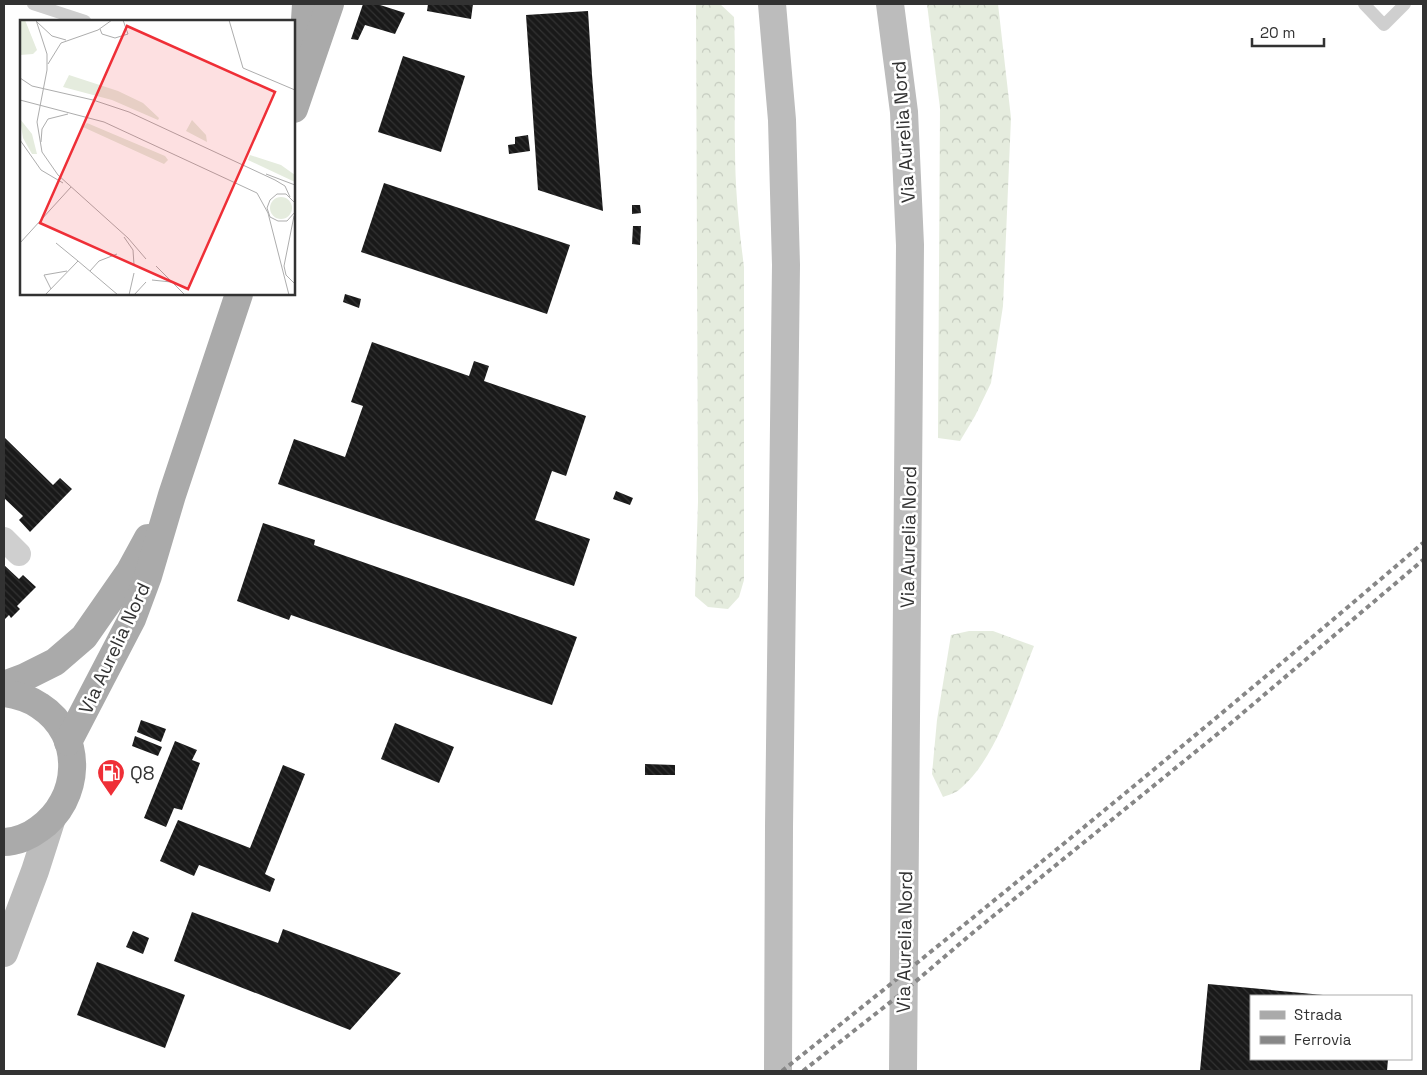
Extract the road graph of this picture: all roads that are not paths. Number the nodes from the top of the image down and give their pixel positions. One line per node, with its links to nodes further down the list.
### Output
1 (33, 4): 8 (lane)
2 (306, 4): 9 (main road)
3 (330, 4): 9 (main road)
4 (772, 4): 18 (main road)
5 (890, 4): 19 (main road, Via Aurelia Nord)
6 (1364, 4): 7 (lane)
7 (1405, 4)
8 (82, 20)
9 (297, 94)
10 (240, 295): 11 (main road, Via Aurelia Nord)
11 (172, 495): 12 (main road, Via Aurelia Nord); 14 (main road, Via Aurelia Nord)
12 (4, 685)
13 (4, 693): 14 (main road, Via Aurelia Nord)
14 (68, 742): 15 (main road, Via Aurelia Nord)
15 (51, 821): 16 (main road, Via Aurelia Nord); 17 (main road, Via Aurelia Nord)
16 (4, 842)
17 (4, 953)
18 (778, 1071)
19 (903, 1071)

